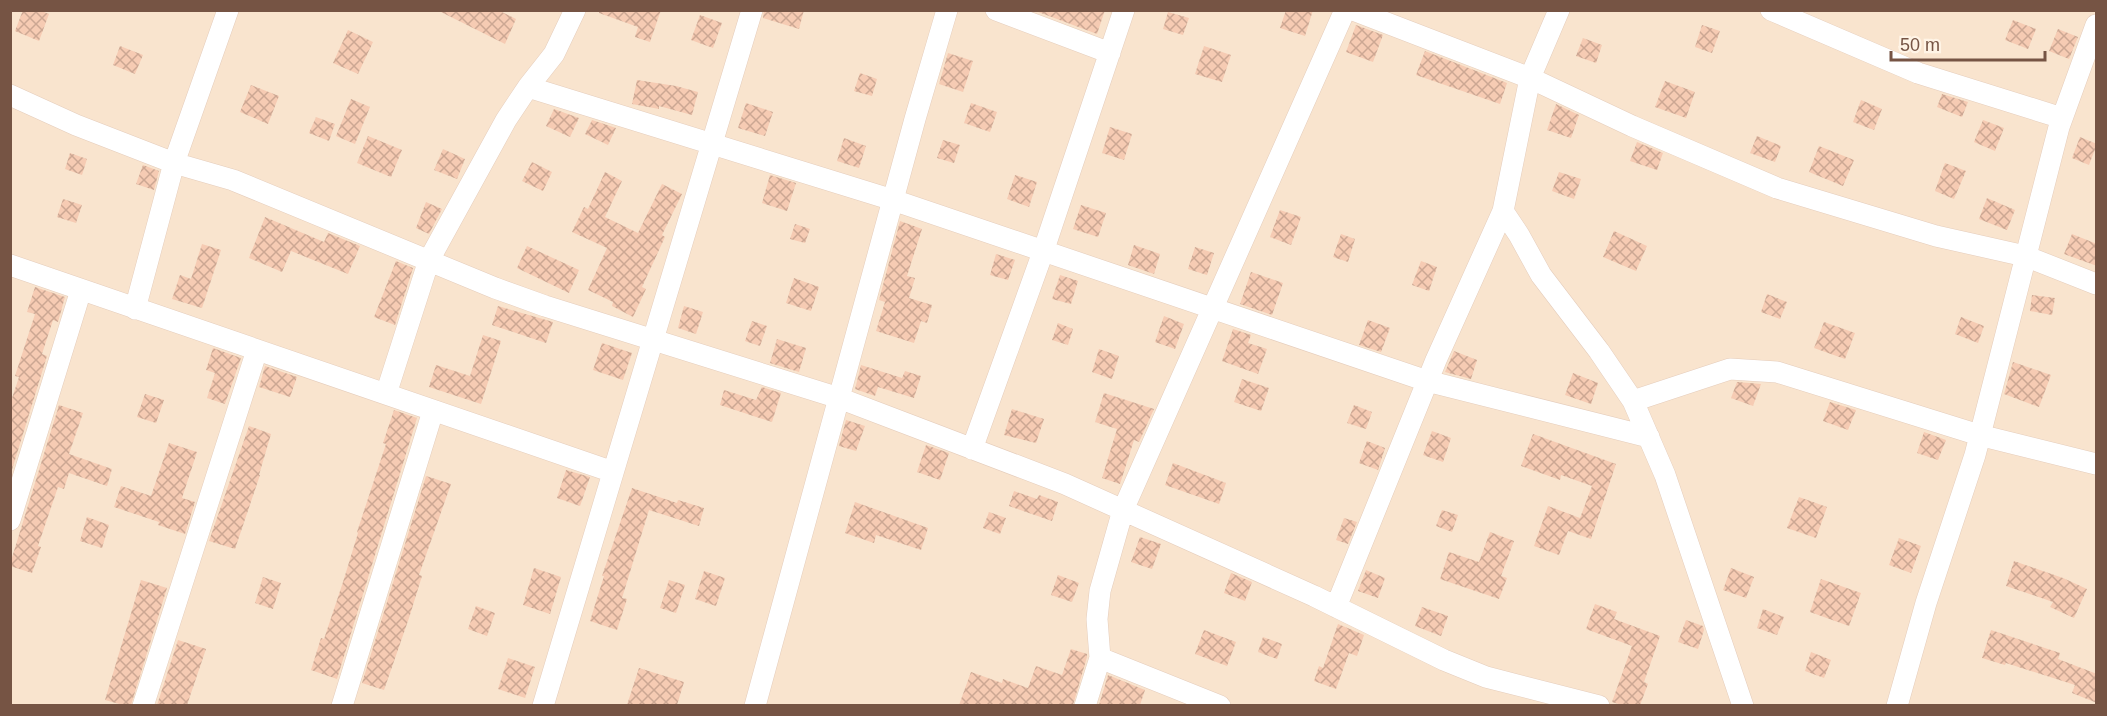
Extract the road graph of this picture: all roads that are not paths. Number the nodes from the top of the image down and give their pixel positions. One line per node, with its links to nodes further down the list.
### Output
1 (228, 10): 18 (street)
2 (575, 10): 14 (street)
3 (752, 10): 17 (street)
4 (947, 10): 19 (street)
5 (996, 10): 12 (street)
6 (1124, 10): 12 (street)
7 (1345, 10): 28 (street)
8 (1353, 10): 13 (street)
9 (1559, 10): 13 (street)
10 (1772, 10): 16 (street)
11 (2096, 31): 16 (street)
12 (1110, 53): 21 (street)
13 (1530, 78): 20 (street); 22 (street)
14 (528, 87): 17 (street); 23 (street)
15 (10, 95): 18 (street)
16 (2062, 118): 22 (street)
17 (710, 145): 19 (street); 29 (street)
18 (174, 163): 23 (street); 27 (street)
19 (893, 200): 21 (street); 33 (street)
20 (1503, 211): 31 (street); 34 (street)
21 (1042, 252): 28 (street); 38 (street)
22 (2025, 256): 25 (street); 36 (street)
23 (429, 260): 29 (street); 32 (street)
24 (10, 265): 26 (street)
25 (2097, 284)
26 (81, 290): 27 (street); 42 (street)
27 (135, 309): 30 (street)
28 (1213, 309): 31 (street); 41 (street)
29 (652, 340): 33 (street); 40 (street)
30 (257, 350): 32 (street); 45 (street)
31 (1427, 381): 37 (street); 43 (street)
32 (386, 394): 35 (street)
33 (839, 398): 38 (street); 48 (street)
34 (1633, 401): 36 (street); 37 (street)
35 (433, 411): 40 (street); 46 (street)
36 (1979, 435): 39 (street); 53 (street)
37 (1648, 437): 52 (street)
38 (972, 449): 41 (street)
39 (2097, 464)
40 (613, 472): 47 (street)
41 (1123, 510): 43 (street); 44 (street)
42 (10, 520)
43 (1336, 607): 51 (street)
44 (1100, 658): 49 (street); 50 (street)
45 (143, 705)
46 (342, 705)
47 (543, 705)
48 (754, 705)
49 (1085, 705)
50 (1220, 705)
51 (1599, 705)
52 (1743, 705)
53 (1897, 705)

